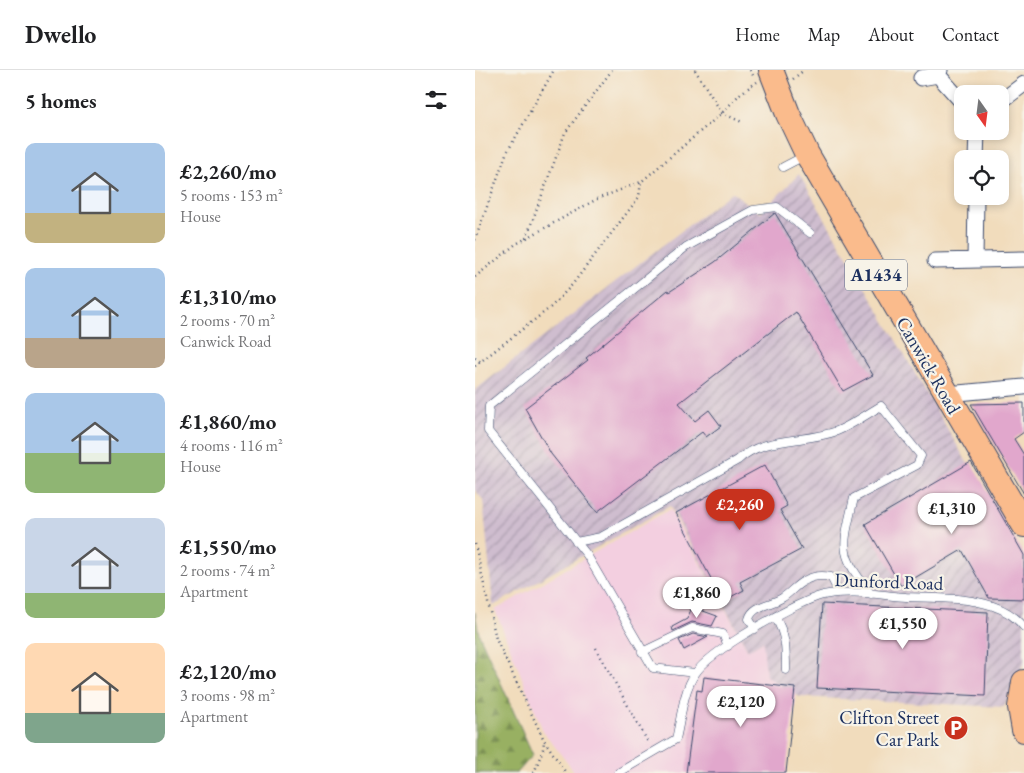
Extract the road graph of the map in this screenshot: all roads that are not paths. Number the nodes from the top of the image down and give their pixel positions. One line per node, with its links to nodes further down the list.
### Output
1 (939, 72): 3 (street); 5 (street)
2 (763, 77): 7 (main road, Canwick Road / A1434)
3 (921, 78)
4 (1024, 84): 6 (street)
5 (954, 91)
6 (1009, 95)
7 (807, 154): 8 (lane); 15 (main road, Canwick Road / A1434)
8 (783, 167)
9 (976, 205): 12 (street)
10 (810, 233): 17 (lane)
11 (1024, 259): 12 (street)
12 (975, 260): 13 (street)
13 (935, 261)
14 (1024, 387): 15 (street)
15 (947, 394): 16 (main road, Canwick Road / A1434)
16 (1024, 525)
17 (576, 542): 19 (lane); 24 (lane)
18 (839, 593): 19 (lane, Dunford Road); 20 (lane, Dunford Road); 22 (lane)
19 (871, 594): 21 (lane, Dunford Road)
20 (775, 617): 22 (lane, Dunford Road); 25 (lane)
21 (1024, 627)
22 (755, 629): 23 (lane, Dunford Road)
23 (728, 646): 24 (lane); 26 (lane, Dunford Road)
24 (643, 652): 26 (lane)
25 (786, 670)
26 (695, 674): 29 (lane, Dunford Road)
27 (1023, 688): 28 (main road)
28 (1024, 730)
29 (618, 773)

